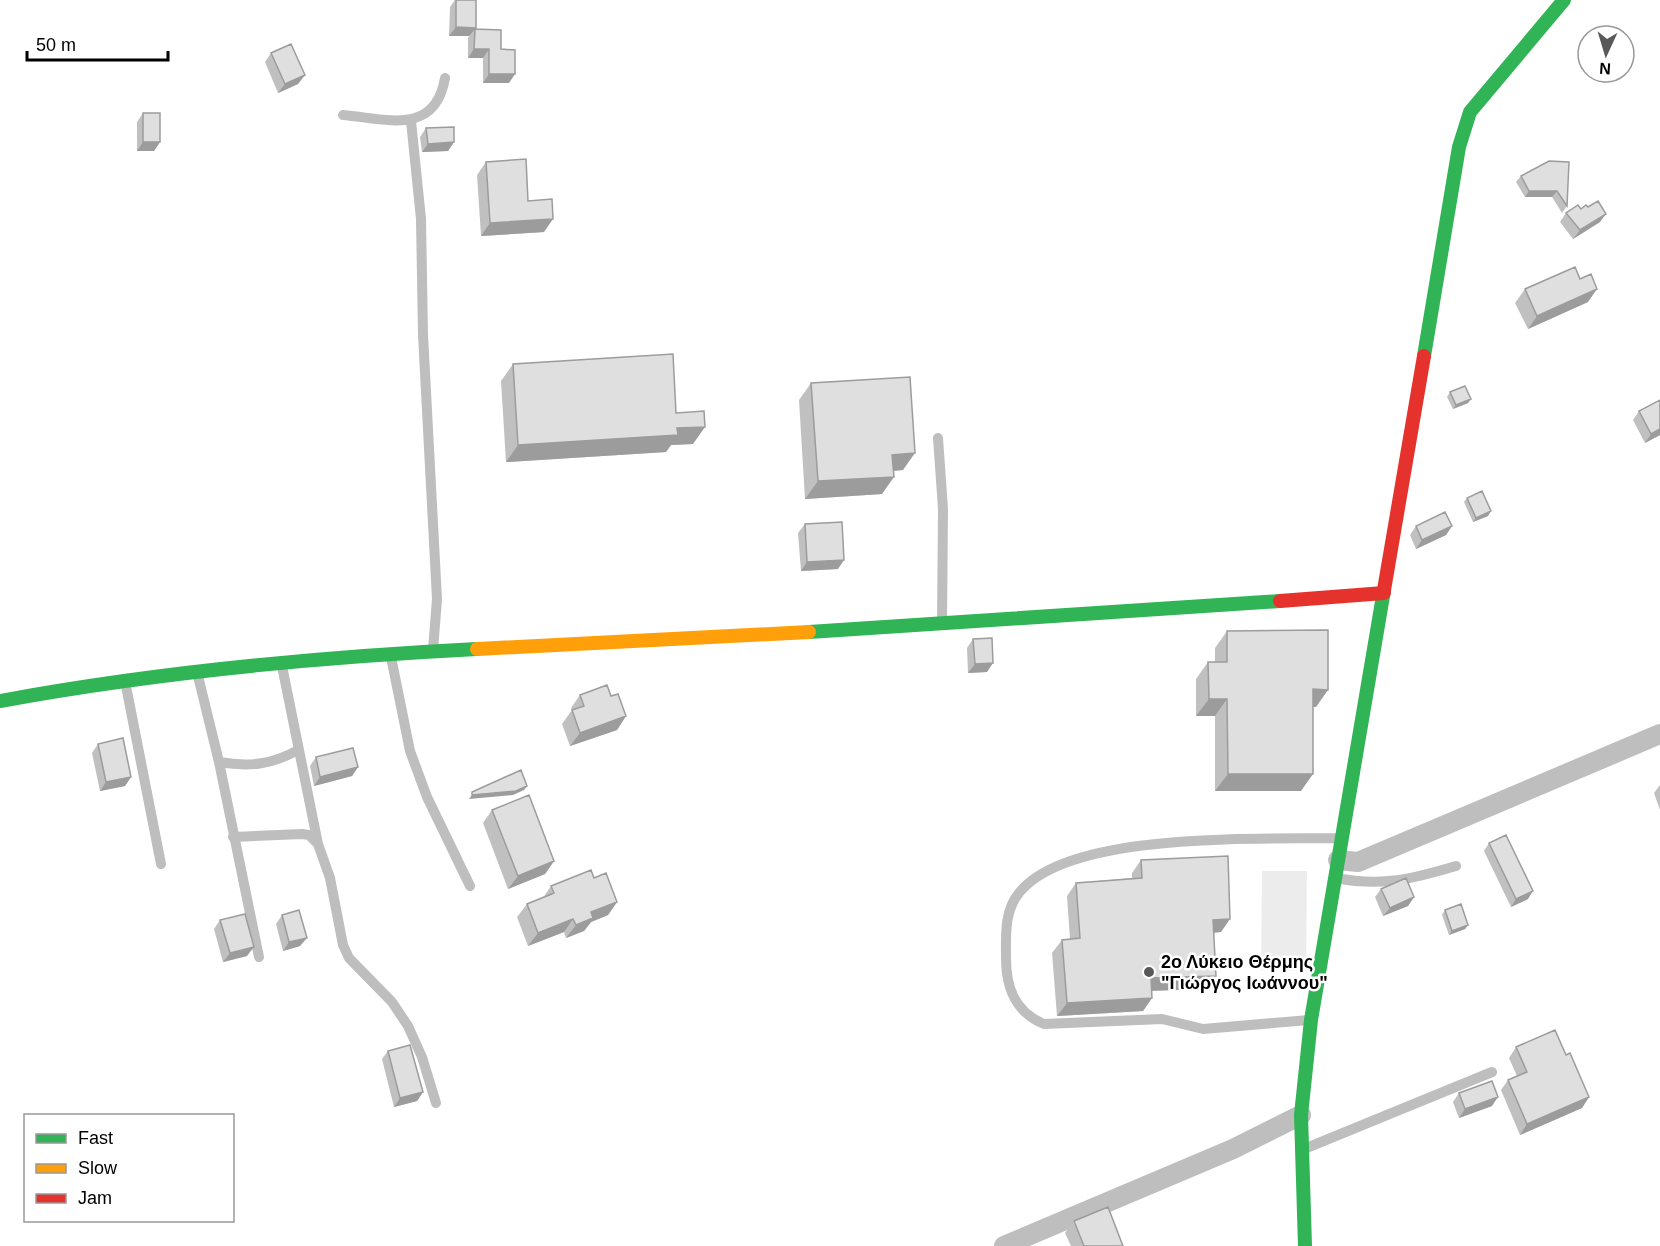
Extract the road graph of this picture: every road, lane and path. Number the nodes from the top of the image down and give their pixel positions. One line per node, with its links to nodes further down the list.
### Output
1 (1564, 0): 6 (street)
2 (445, 78): 4 (lane)
3 (343, 115): 4 (lane)
4 (411, 122): 8 (lane)
5 (938, 438): 7 (lane)
6 (1384, 592): 7 (street); 18 (street)
7 (942, 626): 8 (street)
8 (433, 651): 9 (street)
9 (390, 654): 10 (street); 23 (lane)
10 (281, 663): 11 (street); 15 (lane)
11 (197, 672): 12 (street); 16 (lane)
12 (124, 681): 13 (street); 20 (lane)
13 (0, 701)
14 (1660, 734): 22 (street)
15 (298, 750): 16 (lane); 19 (lane)
16 (219, 762): 17 (lane)
17 (233, 837): 19 (lane); 24 (lane)
18 (1341, 838): 22 (street); 25 (lane)
19 (318, 844): 27 (lane)
20 (161, 864)
21 (1456, 866): 22 (lane)
22 (1336, 869): 25 (street)
23 (470, 886)
24 (259, 957)
25 (1311, 1020): 28 (street)
26 (1492, 1072): 29 (lane)
27 (436, 1103)
28 (1301, 1114): 29 (street); 30 (street)
29 (1304, 1149): 31 (street)
30 (1004, 1246)
31 (1305, 1246)

